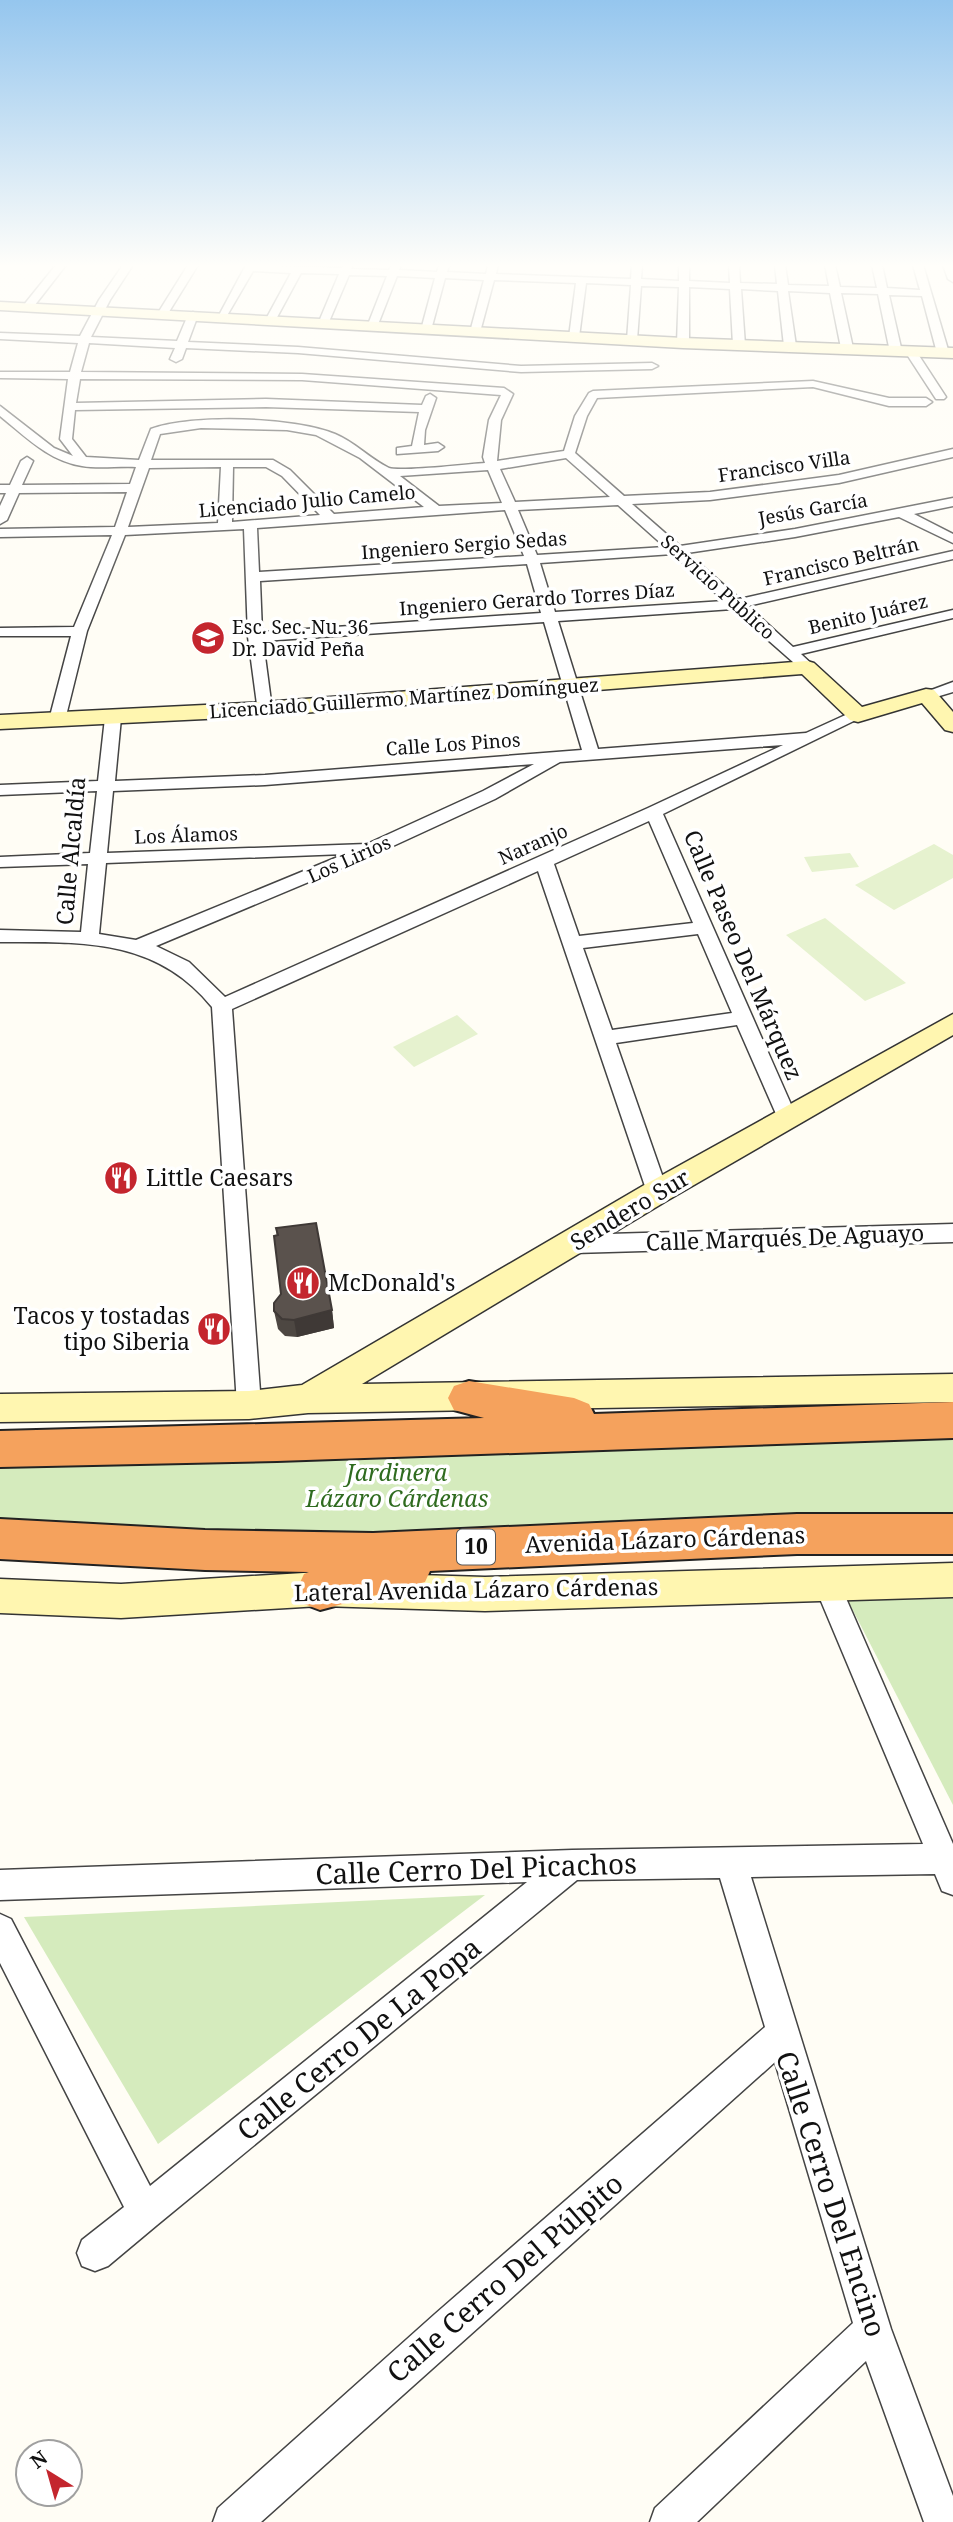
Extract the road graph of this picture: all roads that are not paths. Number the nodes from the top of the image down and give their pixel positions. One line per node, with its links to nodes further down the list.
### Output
1 (72, 383): 10 (street)
2 (96, 383): 7 (street)
3 (146, 383): 7 (street)
4 (397, 383): 6 (street)
5 (929, 383): 8 (street)
6 (435, 385): 11 (street); 22 (street)
7 (122, 390): 10 (street); 11 (street)
8 (940, 397)
9 (926, 402): 17 (street)
10 (70, 407): 19 (street)
11 (425, 409): 14 (street)
12 (0, 410): 19 (street)
13 (438, 447): 14 (street)
14 (418, 449): 15 (street)
15 (401, 451)
16 (953, 453): 26 (street, Francisco Villa)
17 (573, 458): 22 (street); 26 (street, Servicio Público)
18 (27, 461): 25 (street)
19 (84, 463): 20 (street)
20 (143, 464): 21 (street); 23 (street); 24 (street)
21 (228, 464): 31 (street); 34 (street)
22 (492, 466): 23 (street); 28 (street)
23 (386, 473): 29 (street)
24 (134, 488): 25 (street); 35 (street)
25 (7, 489): 32 (street)
26 (617, 500): 28 (street, Licenciado Julio Camelo); 38 (street, Servicio Público)
27 (953, 502): 30 (street, Jesús García)
28 (509, 506): 29 (street, Licenciado Julio Camelo); 40 (street)
29 (436, 510): 31 (street, Licenciado Julio Camelo)
30 (902, 513): 37 (street); 38 (street, Jesús García)
31 (329, 517): 33 (street, Licenciado Julio Camelo)
32 (0, 520)
33 (250, 524): 34 (street, Licenciado Julio Camelo); 41 (street)
34 (225, 526): 35 (street, Licenciado Julio Camelo)
35 (120, 531): 36 (street, Licenciado Julio Camelo); 45 (street)
36 (0, 533)
37 (953, 539)
38 (678, 550): 40 (street, Ingeniero Sergio Sedas); 42 (street, Servicio Público)
39 (953, 555): 42 (street, Francisco Beltrán)
40 (532, 559): 41 (street, Ingeniero Sergio Sedas); 44 (street)
41 (252, 578): 47 (street)
42 (738, 604): 44 (street, Ingeniero Gerardo Torres Díaz); 48 (street, Servicio Público)
43 (953, 614): 48 (street, Benito Juárez)
44 (550, 618): 47 (street, Ingeniero Gerardo Torres Díaz); 50 (street)
45 (80, 631): 46 (street); 56 (street)
46 (0, 632)
47 (255, 637): 53 (street)
48 (791, 652): 49 (street, Servicio Público)
49 (807, 667): 50 (street, Licenciado Guillermo Martínez Domínguez); 54 (street, Servicio Público)
50 (573, 687): 53 (street, Licenciado Guillermo Martínez Domínguez); 60 (street)
51 (953, 687): 52 (street)
52 (926, 695): 54 (street); 58 (street)
53 (264, 709): 55 (street, Licenciado Guillermo Martínez Domínguez)
54 (858, 715): 59 (street, Naranjo)
55 (113, 719): 56 (street, Licenciado Guillermo Martínez Domínguez); 62 (street, Calle Alcaldía)
56 (57, 720): 57 (street, Licenciado Guillermo Martínez Domínguez)
57 (0, 722)
58 (953, 725)
59 (805, 738): 60 (street, Calle Los Pinos); 64 (street, Naranjo)
60 (591, 754): 61 (street, Calle Los Pinos)
61 (558, 758): 62 (street, Calle Los Pinos); 65 (street, Los Lirios)
62 (103, 787): 63 (street, Calle Los Pinos); 66 (street, Calle Alcaldía)
63 (0, 790)
64 (654, 812): 67 (street, Naranjo); 69 (street, Calle Paseo Del Márquez)
65 (374, 848): 66 (street, Los Álamos); 73 (street, Los Lirios)
66 (97, 859): 68 (street, Los Álamos); 71 (street, Calle Alcaldía)
67 (544, 861): 72 (street); 74 (street, Naranjo)
68 (0, 862)
69 (704, 928): 72 (street); 75 (street, Calle Paseo Del Márquez)
70 (0, 936): 71 (street)
71 (89, 939): 73 (street, Calle Alcaldía)
72 (570, 943): 77 (street)
73 (134, 948): 74 (street, Calle Alcaldía)
74 (222, 1006): 85 (street)
75 (742, 1018): 77 (street); 78 (street, Calle Paseo Del Márquez)
76 (953, 1023): 78 (street, Sendero Sur)
77 (603, 1038): 79 (street)
78 (787, 1118): 79 (street, Sendero Sur)
79 (657, 1192): 81 (street, Sendero Sur)
80 (953, 1233): 81 (street, Calle Marqués De Aguayo)
81 (574, 1244): 84 (street, Sendero Sur)
82 (953, 1388): 83 (street)
83 (469, 1398): 84 (street); 88 (highway)
84 (308, 1399): 85 (street)
85 (249, 1405): 86 (street)
86 (0, 1408)
87 (953, 1420): 88 (highway)
88 (656, 1429): 89 (highway)
89 (0, 1449)
90 (953, 1534): 91 (highway, Avenida Lázaro Cárdenas / 10)
91 (877, 1536): 93 (highway, Avenida Lázaro Cárdenas / 10); 94 (highway)
92 (0, 1539): 93 (highway, Avenida Lázaro Cárdenas / 10)
93 (488, 1547): 97 (highway)
94 (953, 1559)
95 (953, 1580): 96 (street, Lateral Avenida Lázaro Cárdenas)
96 (826, 1582): 97 (street, Lateral Avenida Lázaro Cárdenas); 101 (street)
97 (320, 1590): 98 (street, Lateral Avenida Lázaro Cárdenas)
98 (0, 1596)
99 (731, 1863): 100 (street, Calle Cerro Del Picachos); 101 (street, Calle Cerro Del Picachos); 104 (street, Calle Cerro Del Encino)
100 (572, 1865): 102 (street, Calle Cerro Del Picachos); 105 (street, Calle Cerro De La Popa)
101 (950, 1866)
102 (0, 1885)
103 (0, 1930): 105 (street)
104 (781, 2035): 107 (street, Calle Cerro Del Encino); 108 (street, Calle Cerro Del Púlpito)
105 (145, 2213): 106 (street, Calle Cerro De La Popa)
106 (94, 2253)
107 (873, 2329): 109 (street); 110 (street, Calle Cerro Del Encino)
108 (232, 2522)
109 (669, 2522)
110 (943, 2522)

